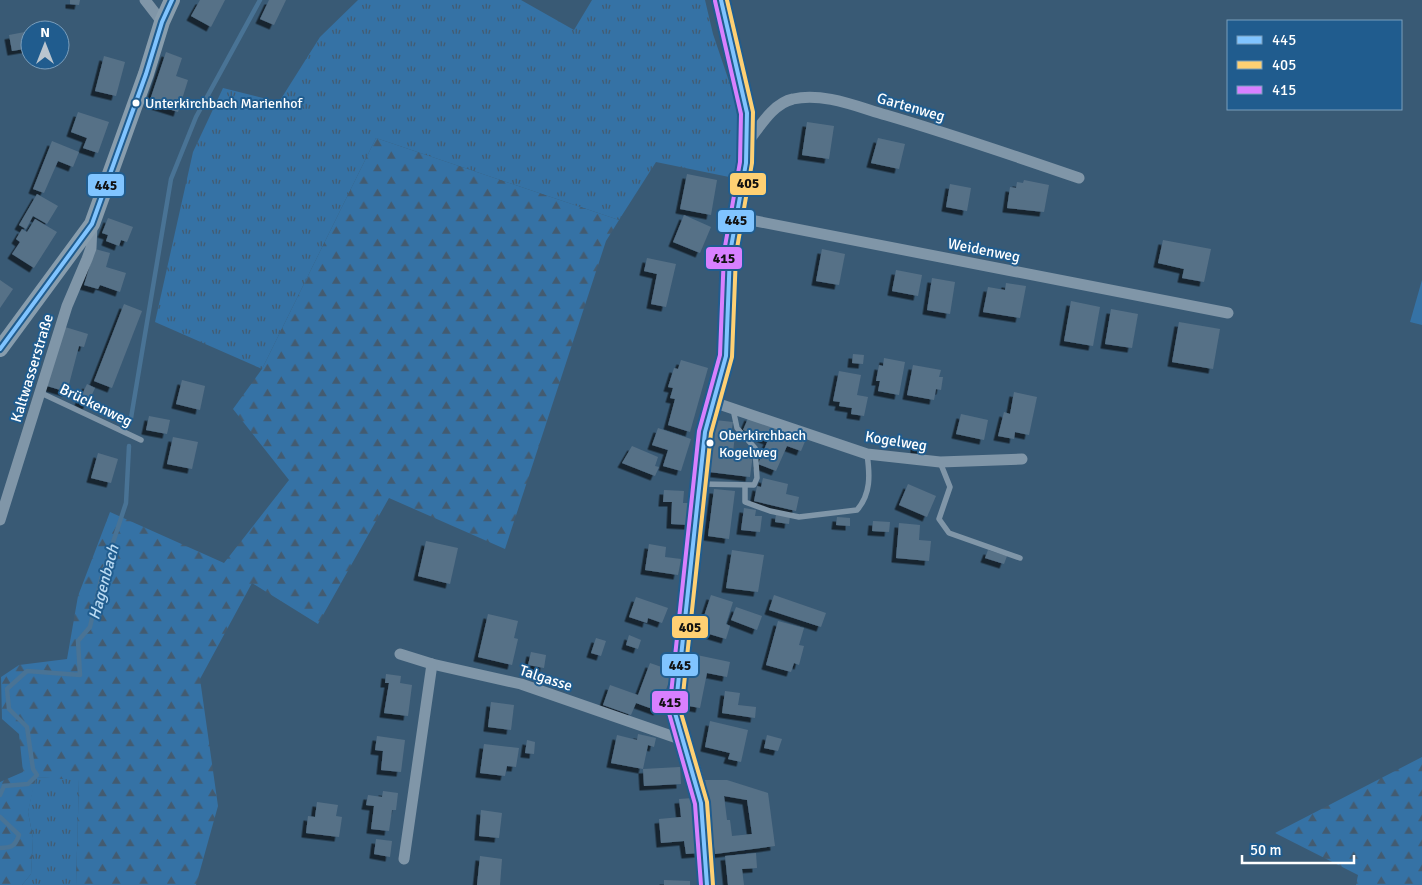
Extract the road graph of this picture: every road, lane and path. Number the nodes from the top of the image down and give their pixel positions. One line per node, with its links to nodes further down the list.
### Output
1 (145, 0): 4 (street)
2 (172, 0): 4 (street)
3 (721, 0): 5 (street)
4 (162, 22): 8 (street)
5 (747, 143): 6 (street, Gartenweg); 7 (street)
6 (1079, 178)
7 (735, 217): 9 (street, Weidenweg); 12 (street)
8 (92, 224): 10 (street); 11 (street, Kaltwasserstraße)
9 (1228, 312)
10 (0, 349)
11 (41, 393): 14 (lane, Brückenweg); 20 (street, Kaltwasserstraße)
12 (713, 402): 13 (street, Kogelweg); 18 (street)
13 (733, 408): 15 (street, Kogelweg); 19 (lane)
14 (140, 440)
15 (866, 454): 17 (street, Kogelweg); 19 (lane)
16 (1022, 459): 17 (street, Kogelweg)
17 (940, 462): 21 (lane)
18 (699, 484): 19 (lane); 24 (street)
19 (745, 486)
20 (0, 520)
21 (1020, 558)
22 (400, 654): 23 (street, Talgasse)
23 (432, 664): 24 (street, Talgasse); 25 (street)
24 (680, 740): 26 (street)
25 (404, 859)
26 (707, 885)

